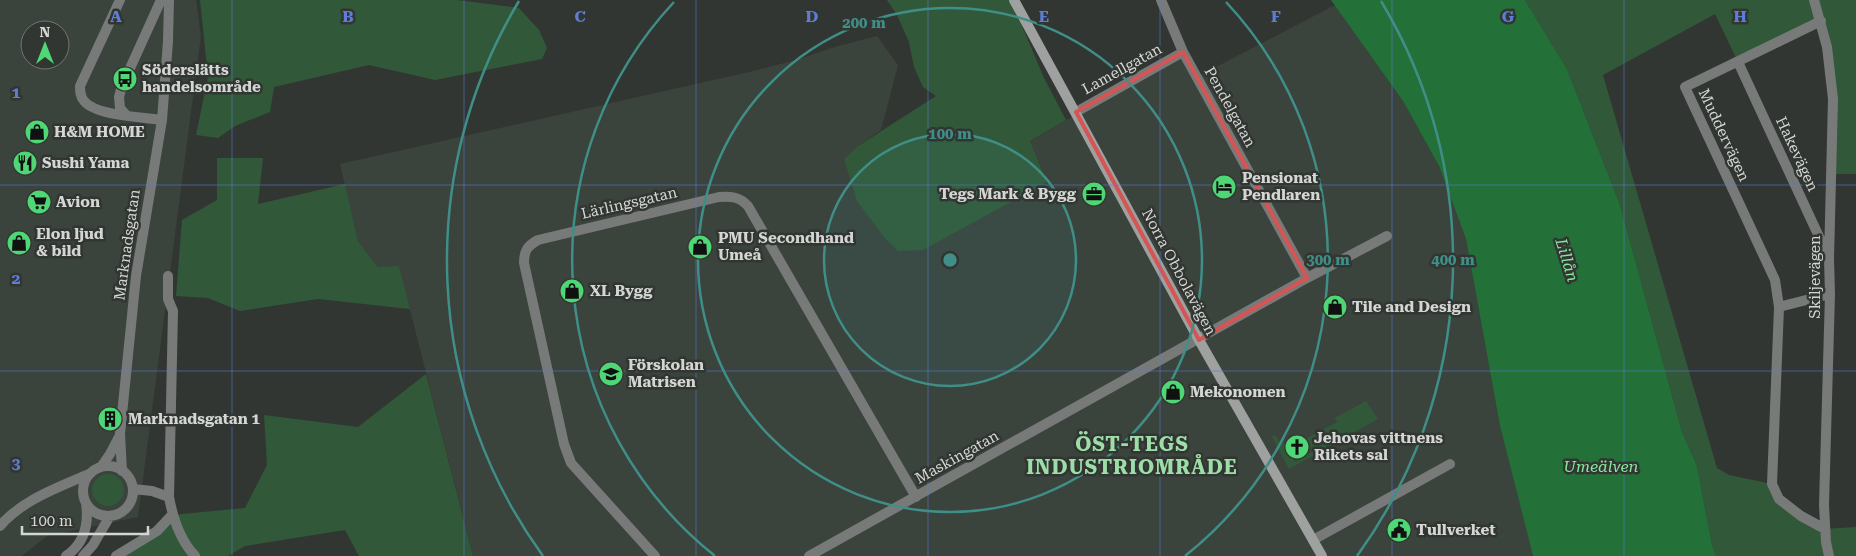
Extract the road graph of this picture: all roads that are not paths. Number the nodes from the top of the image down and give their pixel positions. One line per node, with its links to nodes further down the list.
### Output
1 (120, 0): 11 (street)
2 (161, 0): 11 (street)
3 (169, 0): 12 (street, Marknadsgatan)
4 (1014, 0): 10 (street, Norra Obbolavägen)
5 (1161, 0): 8 (street, Pendelgatan)
6 (1814, 0): 7 (street, Skiljevägen)
7 (1821, 21): 9 (street, Muddervägen); 14 (street, Skiljevägen)
8 (1183, 52): 10 (street, Lamellgatan); 16 (street, Pendelgatan)
9 (1738, 62): 14 (street, Hakevägen); 18 (street, Muddervägen)
10 (1076, 112): 19 (street, Norra Obbolavägen)
11 (126, 115): 12 (street)
12 (162, 120): 20 (street, Marknadsgatan)
13 (1387, 236): 16 (street, Maskingatan)
14 (1829, 259): 17 (street, Skiljevägen)
15 (168, 276): 25 (street)
16 (1307, 278): 19 (street, Maskingatan)
17 (1830, 294): 18 (street); 31 (street, Skiljevägen)
18 (1779, 307): 31 (street, Muddervägen)
19 (1199, 340): 26 (street, Maskingatan); 32 (street, Norra Obbolavägen)
20 (120, 434): 22 (street, Marknadsgatan); 23 (street, Marknadsgatan)
21 (1450, 464): 32 (street)
22 (96, 470): 23 (street); 27 (street); 30 (street)
23 (122, 470): 24 (street)
24 (133, 488): 25 (street); 29 (street)
25 (168, 497): 28 (street)
26 (916, 497): 37 (street, Lärlingsgatan); 38 (street, Maskingatan)
27 (86, 502): 29 (street); 33 (street)
28 (172, 515): 35 (street); 36 (street)
29 (110, 516): 34 (street)
30 (0, 526)
31 (1825, 529): 40 (street, Skiljevägen)
32 (1313, 540): 39 (street, Norra Obbolavägen)
33 (66, 556)
34 (83, 556)
35 (116, 556)
36 (195, 556)
37 (655, 556)
38 (809, 556)
39 (1322, 556)
40 (1829, 556)

